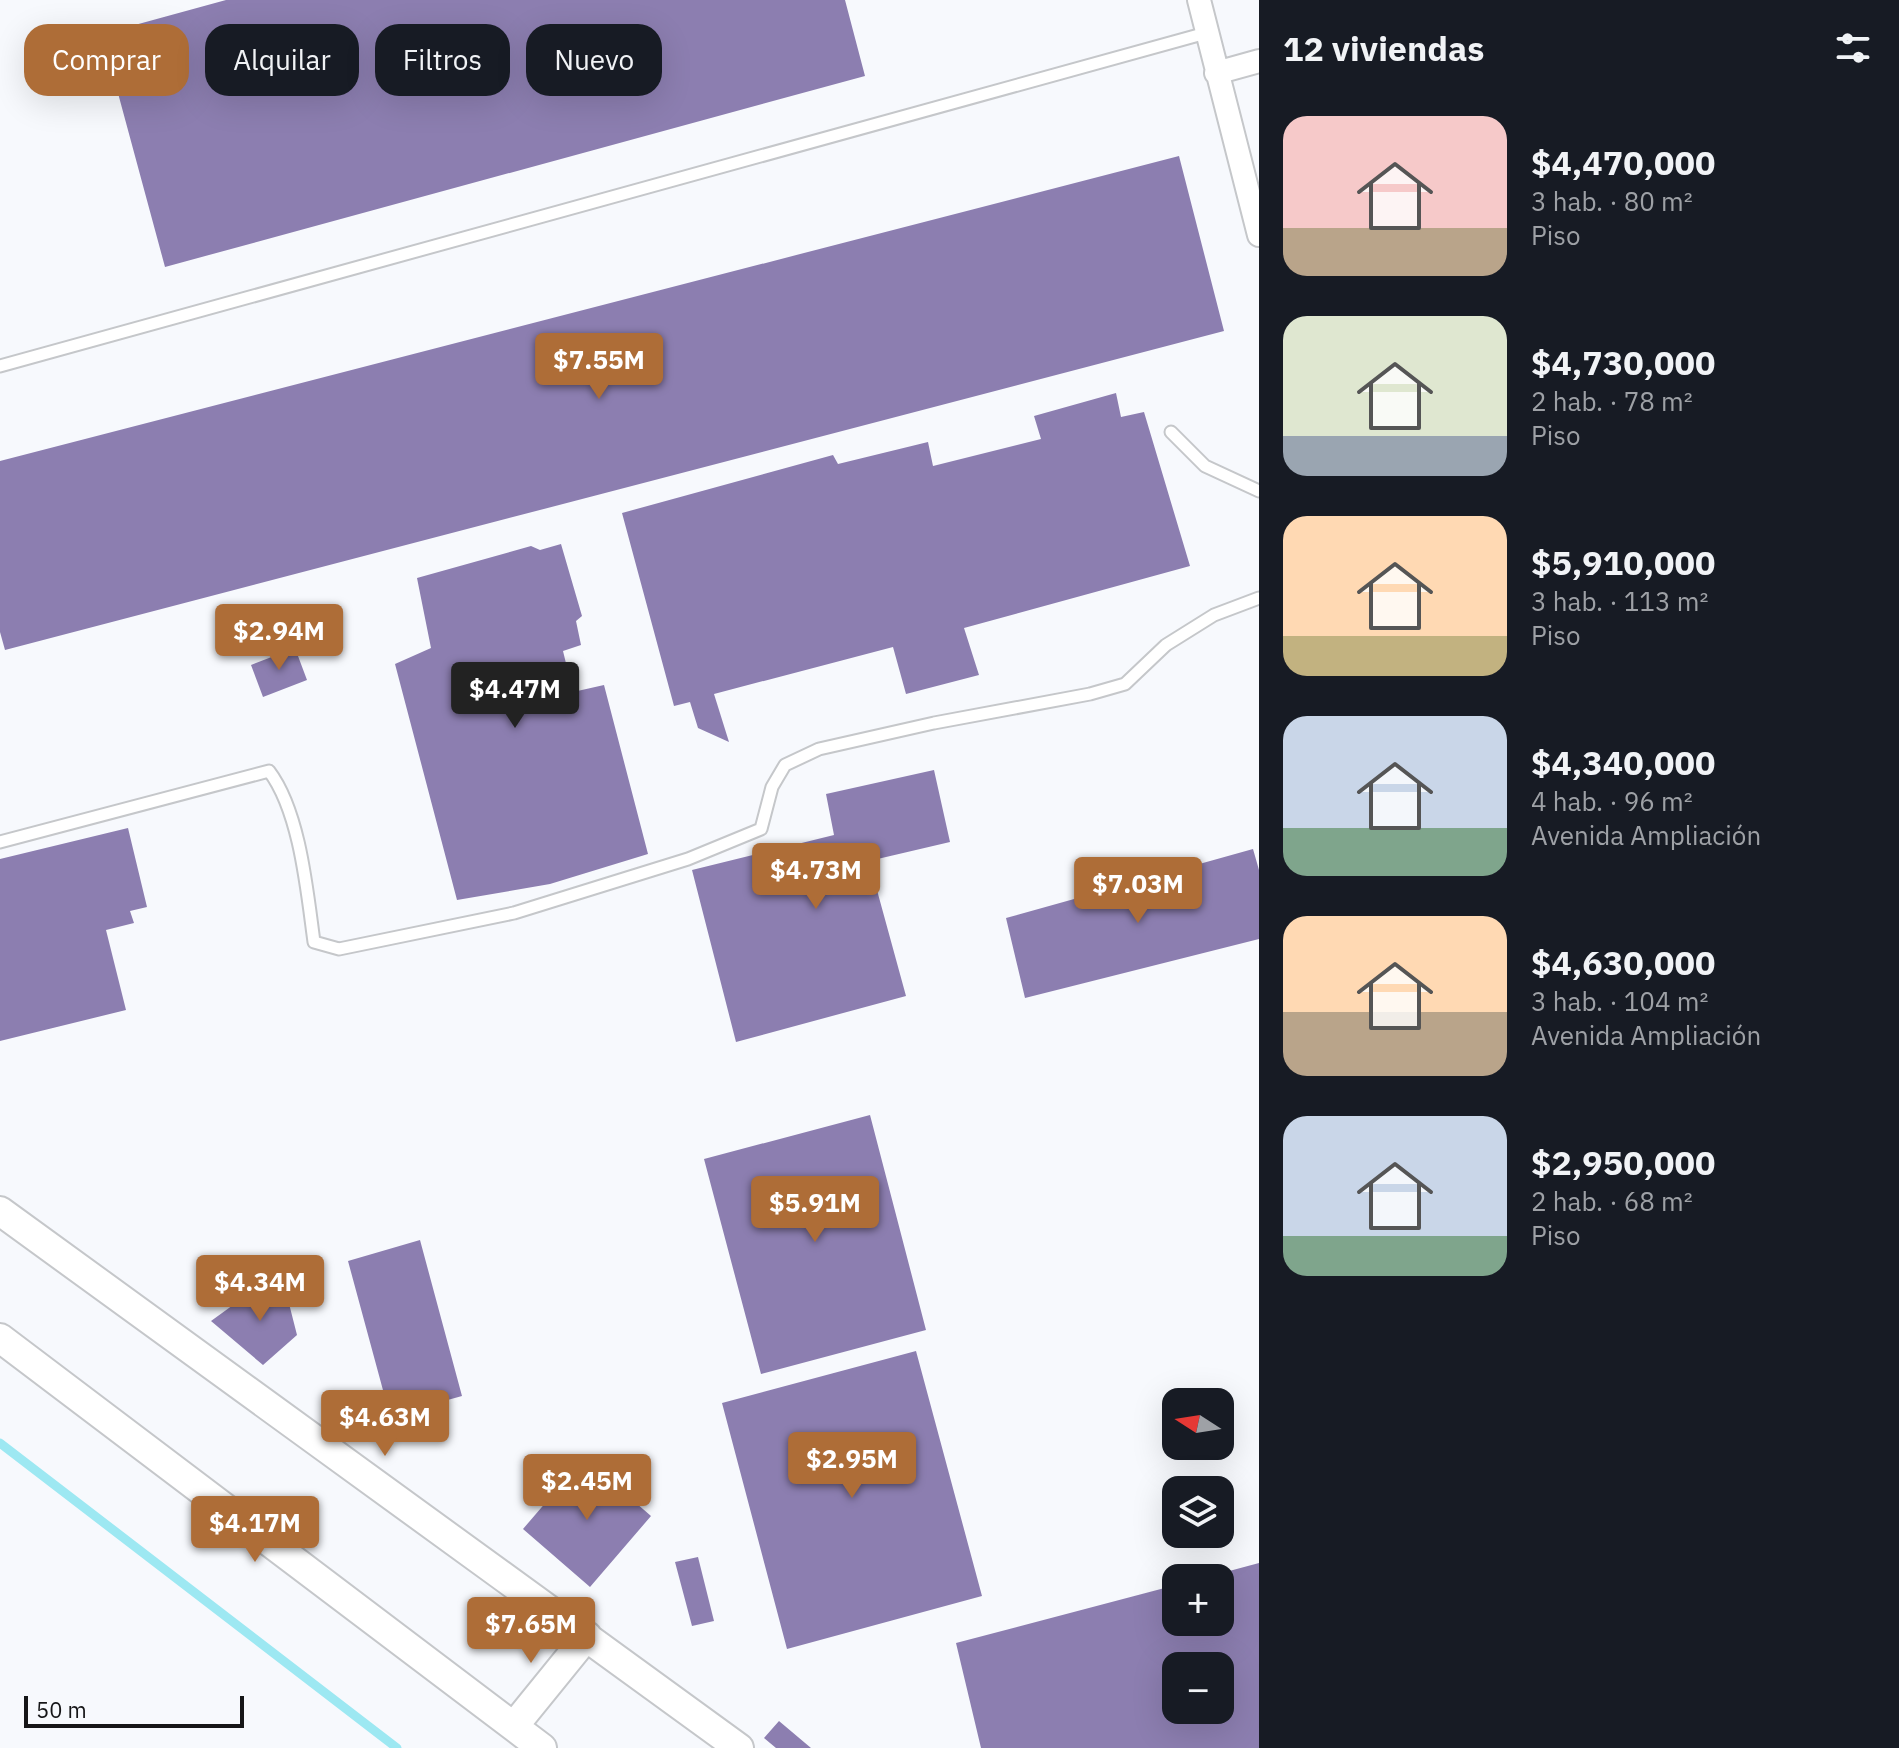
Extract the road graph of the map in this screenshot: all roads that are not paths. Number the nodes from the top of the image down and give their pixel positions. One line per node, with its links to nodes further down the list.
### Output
1 (1199, 0): 2 (street)
2 (1206, 33): 4 (street); 6 (lane)
3 (1259, 61): 4 (street)
4 (1216, 73): 5 (street)
5 (1259, 235)
6 (0, 366)
7 (1171, 432): 8 (lane)
8 (1259, 491)
9 (1259, 598): 10 (lane)
10 (0, 842)
11 (0, 1211): 13 (street)
12 (0, 1338): 14 (street)
13 (587, 1636): 14 (street); 16 (street)
14 (514, 1726): 15 (street)
15 (542, 1748)
16 (739, 1748)

